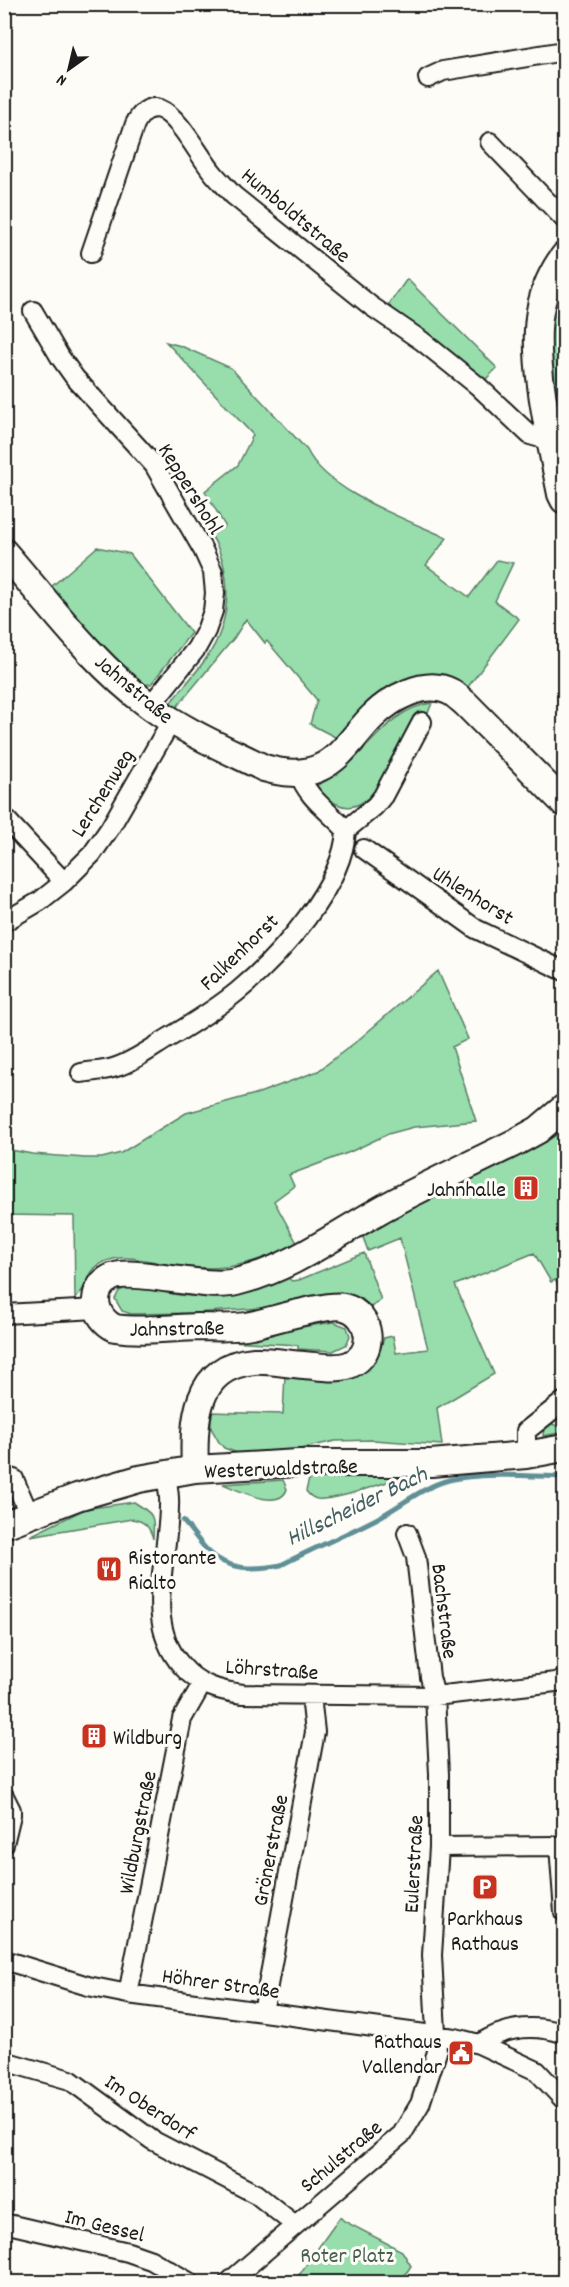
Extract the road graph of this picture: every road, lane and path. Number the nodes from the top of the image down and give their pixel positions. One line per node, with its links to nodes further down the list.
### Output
1 (564, 51): 2 (street)
2 (428, 78)
3 (490, 142): 4 (street)
4 (564, 219)
5 (91, 253): 8 (street, Humboldtstraße)
6 (564, 256): 8 (street)
7 (33, 311): 11 (street, Keppershohl)
8 (551, 441): 9 (street)
9 (564, 500)
10 (4, 552): 11 (street, Jahnstraße)
11 (150, 706): 12 (street, Jahnstraße)
12 (172, 720): 14 (street, Jahnstraße); 19 (street, Lerchenweg)
13 (422, 722): 17 (street)
14 (299, 773): 15 (street, Jahnstraße); 17 (street)
15 (564, 803)
16 (4, 817): 19 (street)
17 (346, 830): 22 (street, Falkenhorst)
18 (364, 849): 21 (street, Uhlenhorst)
19 (64, 882): 20 (street, Lerchenweg)
20 (4, 922)
21 (564, 971)
22 (81, 1073)
23 (564, 1108): 24 (street, Jahnstraße)
24 (97, 1309): 25 (street); 29 (street, Jahnstraße)
25 (4, 1314)
26 (564, 1401): 28 (street)
27 (564, 1448): 28 (street, Westerwaldstraße)
28 (526, 1455): 29 (street, Westerwaldstraße)
29 (195, 1469): 30 (street, Westerwaldstraße)
30 (166, 1474): 32 (street, Westerwaldstraße); 36 (street, Löhrstraße)
31 (4, 1476): 32 (street)
32 (29, 1514): 33 (street, Westerwaldstraße)
33 (4, 1525)
34 (407, 1533): 38 (street, Bachstraße)
35 (564, 1681): 38 (street, Löhrstraße)
36 (202, 1683): 37 (street, Löhrstraße); 44 (street, Wildburgstraße)
37 (311, 1696): 38 (street, Löhrstraße); 45 (street, Grönerstraße)
38 (435, 1696): 41 (street, Eulerstraße)
39 (4, 1796): 40 (street)
40 (4, 1844)
41 (439, 1847): 42 (street); 47 (street, Eulerstraße)
42 (564, 1912)
43 (4, 1960): 44 (street, Höhrer Straße)
44 (128, 1994): 45 (street, Höhrer Straße)
45 (263, 2012): 47 (street, Höhrer Straße)
46 (564, 2032): 48 (street)
47 (435, 2035): 48 (street, Höhrer Straße); 52 (street, Schulstraße)
48 (479, 2044): 50 (street, Höhrer Straße)
49 (4, 2061): 52 (street, Im Oberdorf)
50 (564, 2100)
51 (4, 2223): 53 (street, Im Gessel)
52 (295, 2225): 54 (street, Schulstraße)
53 (189, 2283)
54 (229, 2283)

